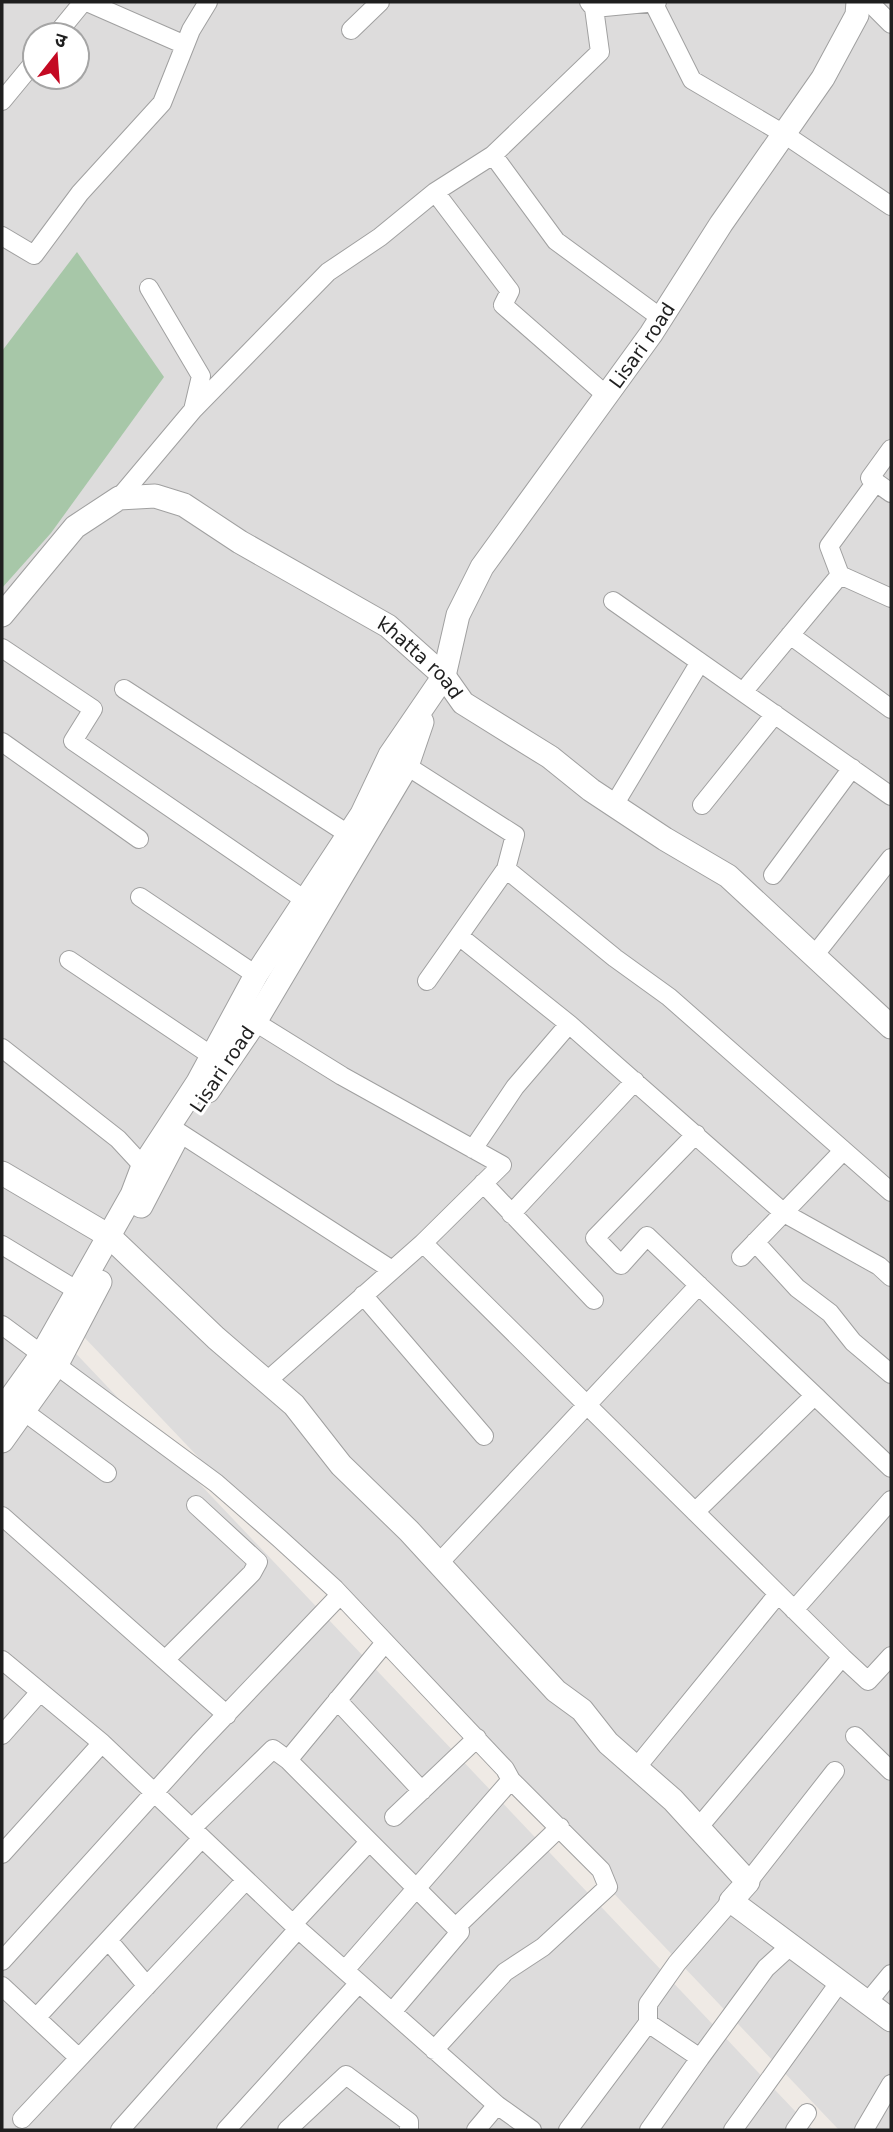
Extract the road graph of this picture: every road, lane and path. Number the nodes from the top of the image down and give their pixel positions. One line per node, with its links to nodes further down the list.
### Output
1 (85, 2): 8 (street); 11 (street)
2 (208, 2): 11 (street)
3 (380, 2): 10 (street)
4 (655, 2): 7 (street); 14 (street)
5 (858, 2): 14 (street, Lisari road)
6 (869, 2): 9 (street)
7 (592, 5): 15 (street)
8 (68, 21)
9 (891, 24)
10 (351, 30)
11 (185, 45): 18 (street)
12 (21, 78): 13 (street)
13 (2, 101)
14 (784, 134): 17 (street); 20 (street, Lisari road)
15 (493, 155): 16 (street); 20 (street)
16 (435, 192): 21 (street); 22 (street)
17 (891, 206)
18 (2, 236)
19 (149, 288): 22 (street)
20 (661, 318): 21 (street, Lisari road)
21 (606, 395): 34 (street, Lisari road)
22 (193, 410): 26 (street)
23 (891, 449): 24 (street)
24 (876, 482): 25 (street); 27 (street)
25 (891, 493)
26 (119, 498): 30 (street); 34 (street, khatta road)
27 (840, 575): 28 (street); 31 (street)
28 (891, 598)
29 (613, 601): 33 (street)
30 (2, 615)
31 (790, 635): 36 (street); 37 (street)
32 (2, 648): 51 (street)
33 (700, 662): 36 (street); 43 (street)
34 (438, 684): 40 (street, Lisari road); 43 (street, khatta road)
35 (124, 688): 45 (street)
36 (743, 692): 38 (street)
37 (891, 709)
38 (775, 714): 41 (street); 44 (street)
39 (2, 743): 46 (street)
40 (399, 761): 45 (street, Lisari road); 48 (street); 57 (street, Lisari road)
41 (852, 768): 42 (street); 49 (street)
42 (891, 796)
43 (614, 805): 53 (street, khatta road)
44 (702, 805)
45 (348, 834): 51 (street, Lisari road)
46 (139, 839)
47 (891, 858): 53 (street)
48 (506, 869): 52 (street); 66 (street)
49 (773, 875)
50 (140, 897): 55 (street)
51 (305, 901): 55 (street, Lisari road)
52 (459, 936): 56 (street); 58 (street)
53 (813, 957): 59 (street, khatta road)
54 (69, 960): 61 (street)
55 (256, 975): 57 (street, Lisari road)
56 (427, 981)
57 (246, 1016): 61 (street, Lisari road); 63 (street, Lisari road); 65 (street)
58 (569, 1024): 62 (street); 65 (street)
59 (891, 1027)
60 (2, 1048): 67 (street)
61 (212, 1056): 63 (street, Lisari road)
62 (635, 1081): 64 (street); 72 (street)
63 (174, 1129): 67 (street, Lisari road); 73 (street, Lisari road); 78 (street)
64 (696, 1134): 71 (street); 80 (street)
65 (473, 1149): 69 (street)
66 (843, 1151): 70 (street); 71 (street)
67 (143, 1166): 73 (street, Lisari road)
68 (2, 1173): 73 (street)
69 (483, 1183): 72 (street); 75 (street)
70 (891, 1192)
71 (784, 1213): 74 (street); 79 (street)
72 (511, 1214): 83 (street)
73 (114, 1241): 81 (street, Lisari road); 85 (street, Lisari road); 87 (street)
74 (755, 1242): 77 (street); 86 (street)
75 (423, 1243): 78 (street); 89 (street)
76 (2, 1245): 81 (street)
77 (741, 1257)
78 (392, 1270): 82 (street)
79 (891, 1277)
80 (699, 1285): 88 (street); 89 (street)
81 (78, 1291): 85 (street, Lisari road)
82 (363, 1296): 87 (street); 91 (street)
83 (594, 1300)
84 (2, 1325): 85 (street)
85 (50, 1359): 90 (street, Lisari road); 101 (street)
86 (891, 1374)
87 (267, 1381): 99 (street)
88 (814, 1396): 93 (street); 97 (street)
89 (586, 1404): 97 (street); 99 (street)
90 (11, 1407): 92 (street, Lisari road); 94 (street)
91 (484, 1436)
92 (2, 1441)
93 (891, 1468)
94 (107, 1473)
95 (891, 1500): 102 (street)
96 (196, 1505): 107 (street)
97 (695, 1512): 100 (street)
98 (2, 1516): 107 (street)
99 (439, 1563): 116 (street)
100 (778, 1594): 102 (street); 116 (street)
101 (340, 1595): 103 (street); 110 (street)
102 (794, 1609): 105 (street)
103 (384, 1644): 109 (street); 113 (street)
104 (891, 1656): 105 (street)
105 (842, 1657): 124 (street)
106 (2, 1660): 108 (street)
107 (165, 1660): 110 (street)
108 (40, 1692): 111 (street); 114 (street)
109 (337, 1700): 115 (street); 120 (street)
110 (227, 1715): 121 (street)
111 (2, 1735)
112 (855, 1736): 118 (street)
113 (477, 1738): 119 (street); 120 (street)
114 (102, 1743): 121 (street); 127 (street)
115 (288, 1760): 125 (street); 126 (street)
116 (636, 1768): 124 (street)
117 (835, 1771): 129 (street)
118 (891, 1771)
119 (512, 1780): 123 (street); 130 (street)
120 (422, 1791): 122 (street)
121 (154, 1793): 125 (street); 136 (street)
122 (394, 1817)
123 (560, 1827): 133 (street); 148 (street)
124 (698, 1828): 129 (street)
125 (197, 1833): 128 (street); 134 (street)
126 (369, 1842): 130 (street); 132 (street)
127 (2, 1854)
128 (246, 1880): 132 (street); 142 (street)
129 (748, 1882): 131 (street)
130 (415, 1888): 133 (street); 137 (street)
131 (731, 1900): 135 (street); 147 (street)
132 (295, 1927): 137 (street); 156 (street)
133 (460, 1932): 144 (street)
134 (108, 1940): 142 (street); 145 (street)
135 (789, 1947): 140 (street); 150 (street)
136 (2, 1961)
137 (345, 1970): 139 (street)
138 (891, 1974): 143 (street)
139 (359, 1983): 144 (street); 157 (street)
140 (839, 1983): 143 (street); 163 (street)
141 (2, 1986): 145 (street)
142 (147, 1986): 149 (street)
143 (867, 2003): 146 (street)
144 (392, 2012): 148 (street)
145 (36, 2018): 149 (street)
146 (891, 2020)
147 (648, 2023): 150 (street); 161 (street)
148 (434, 2050): 152 (street)
149 (79, 2058): 154 (street)
150 (700, 2058): 162 (street)
151 (891, 2084): 165 (street)
152 (497, 2105): 159 (street); 160 (street)
153 (807, 2113): 164 (street)
154 (22, 2119)
155 (293, 2129): 158 (street)
156 (120, 2130)
157 (226, 2130)
158 (409, 2130)
159 (476, 2130)
160 (531, 2130)
161 (568, 2130)
162 (649, 2130)
163 (733, 2130)
164 (795, 2130)
165 (864, 2130)

